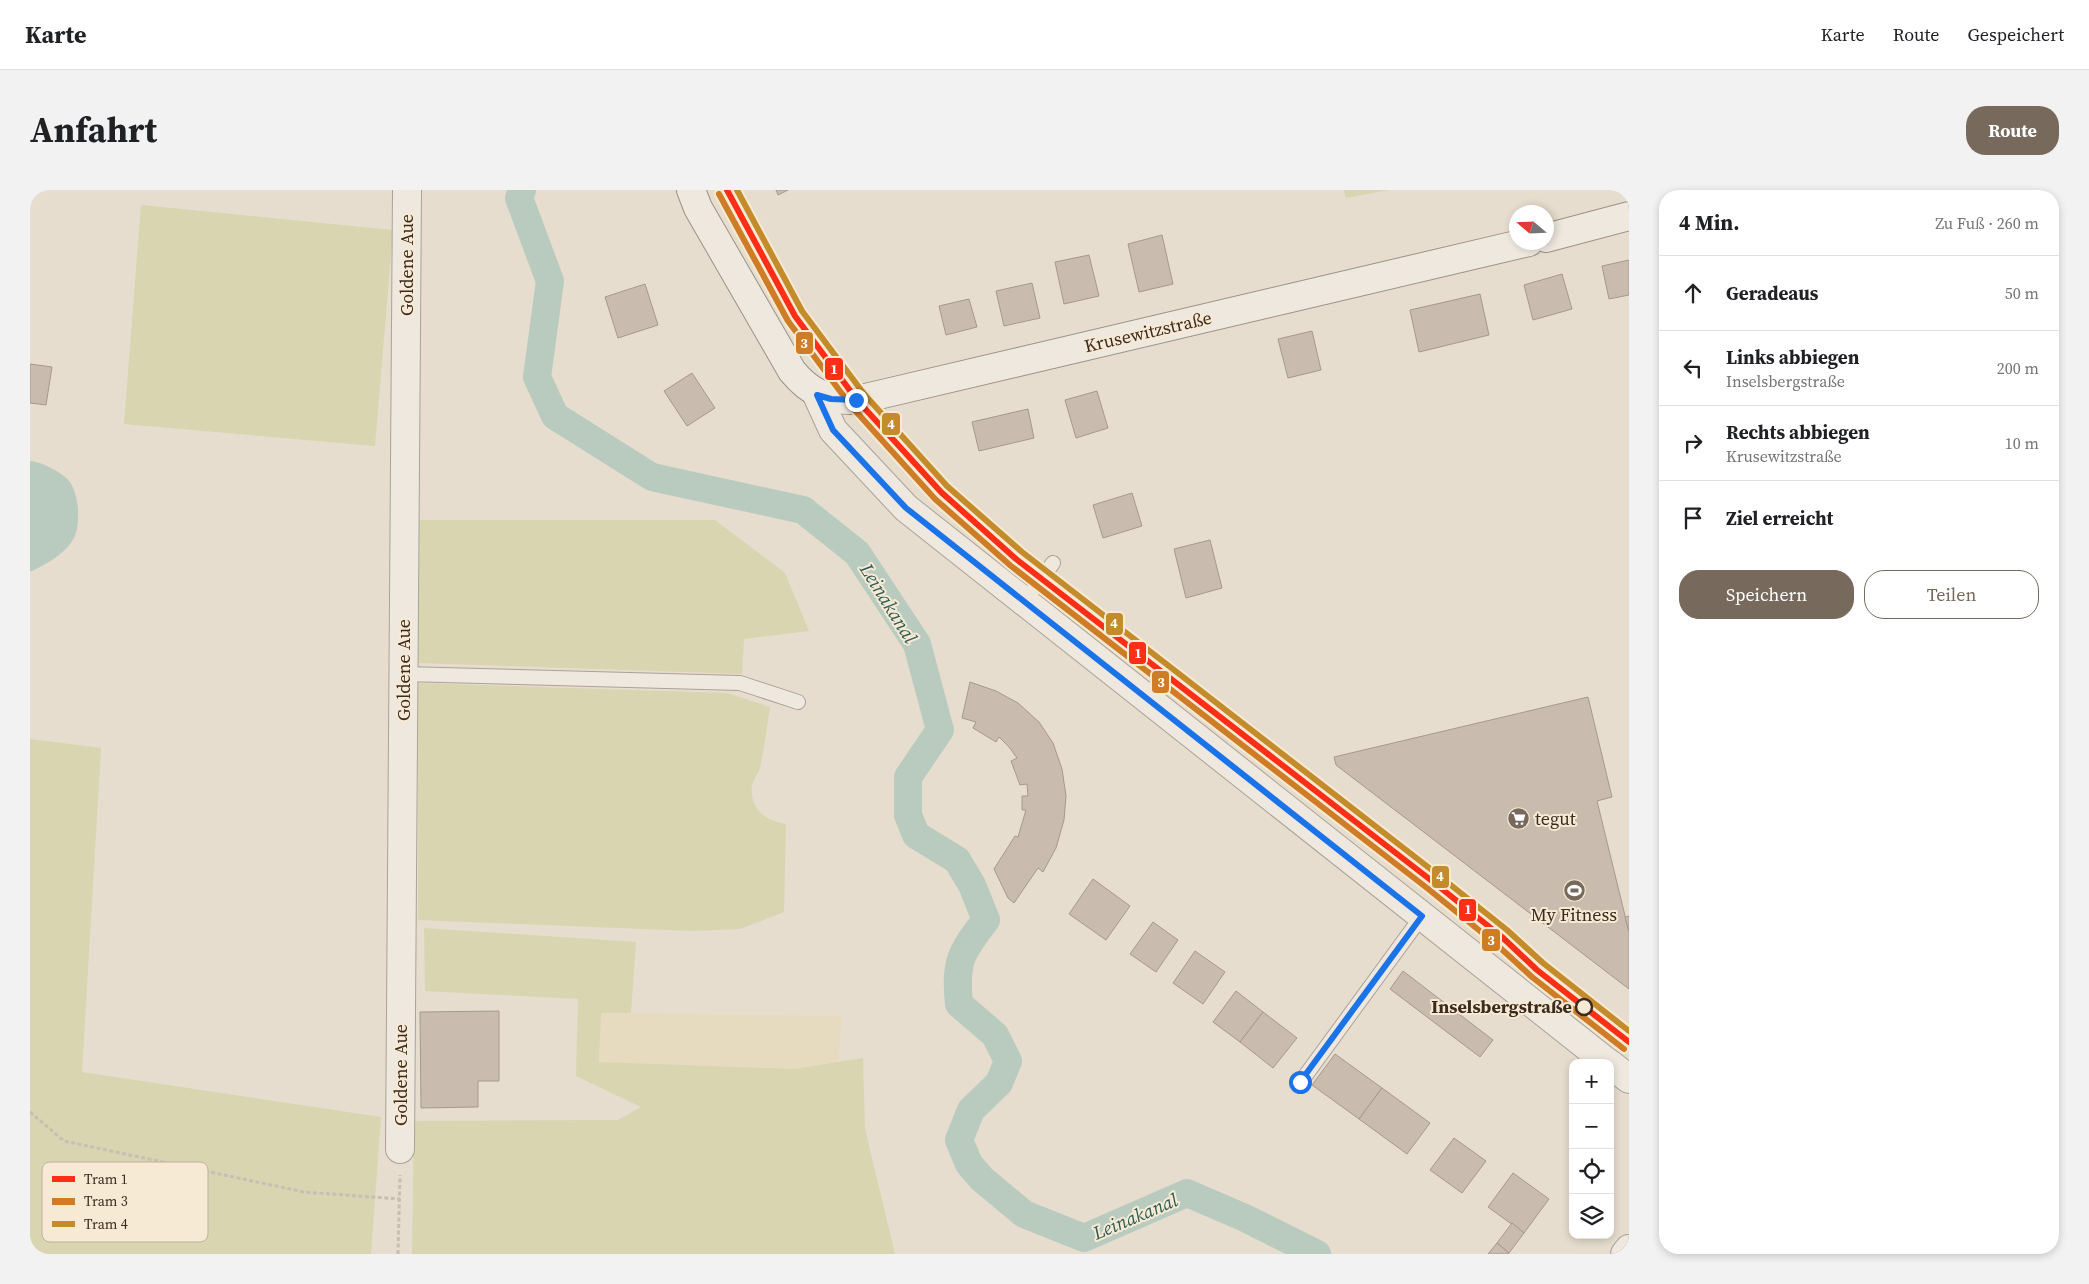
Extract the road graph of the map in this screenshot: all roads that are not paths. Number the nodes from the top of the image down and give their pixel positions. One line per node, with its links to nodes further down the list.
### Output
1 (407, 190): 9 (street, Goldene Aue)
2 (690, 190): 6 (street)
3 (1629, 216): 4 (street)
4 (1554, 236)
5 (1509, 247): 6 (street, Krusewitzstraße)
6 (817, 395): 8 (street)
7 (1053, 563): 8 (lane)
8 (1024, 602): 11 (street)
9 (404, 674): 10 (lane); 16 (street, Goldene Aue)
10 (798, 702)
11 (1422, 916): 12 (street); 15 (lane)
12 (1603, 1059)
13 (1614, 1068): 14 (street)
14 (1629, 1079)
15 (1300, 1082)
16 (400, 1149)
17 (1629, 1249): 18 (street)
18 (1625, 1254)

